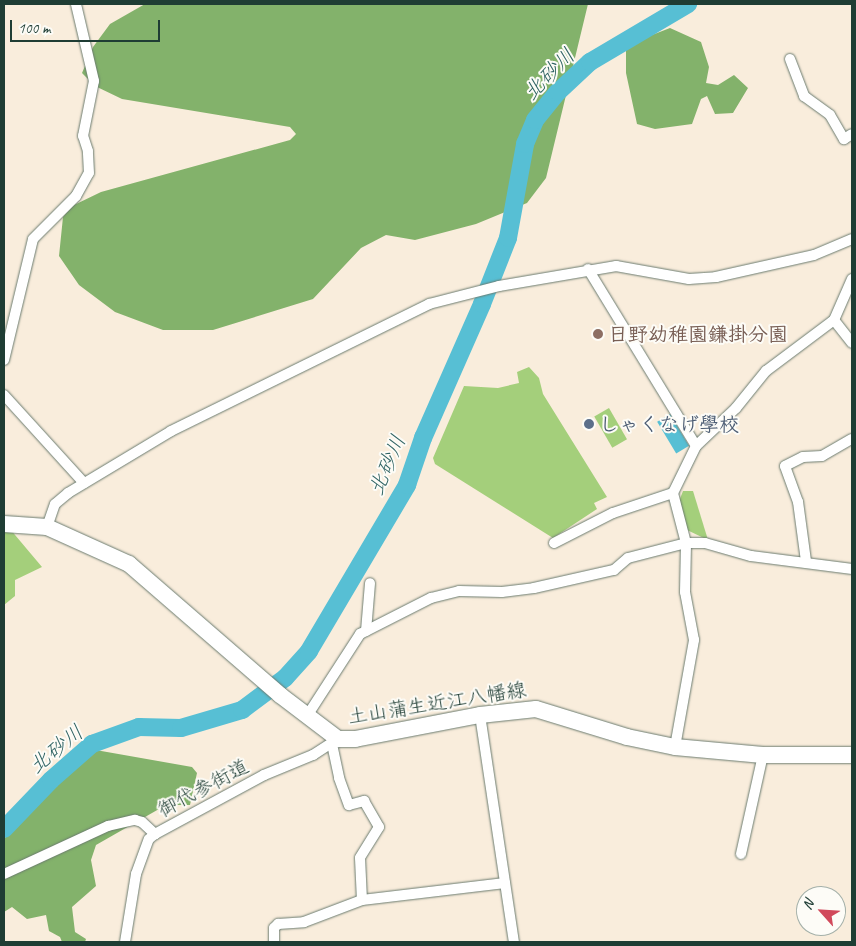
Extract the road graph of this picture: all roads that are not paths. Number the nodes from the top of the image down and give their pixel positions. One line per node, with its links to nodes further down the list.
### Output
1 (76, 4): 9 (street)
2 (790, 59): 3 (street)
3 (852, 134)
4 (852, 239): 5 (street)
5 (588, 269): 12 (street); 13 (street)
6 (852, 279): 7 (street)
7 (834, 320): 8 (street); 12 (street)
8 (852, 343)
9 (4, 360)
10 (4, 395): 13 (street)
11 (852, 439): 19 (street)
12 (696, 446): 14 (street)
13 (84, 483): 16 (street)
14 (673, 492): 17 (street); 18 (street)
15 (4, 524): 16 (main road, 土山蒲生近江八幡線)
16 (46, 527): 24 (main road, 土山蒲生近江八幡線)
17 (554, 543)
18 (686, 543): 19 (street); 22 (street); 26 (street)
19 (806, 561): 20 (street)
20 (852, 570)
21 (370, 582): 22 (street)
22 (366, 631): 24 (street)
23 (480, 714): 25 (main road, 土山蒲生近江八幡線); 26 (main road, 土山蒲生近江八幡線); 32 (street)
24 (308, 716): 25 (main road, 土山蒲生近江八幡線)
25 (335, 741): 29 (street, 御代参街道); 33 (street)
26 (675, 747): 27 (main road, 土山蒲生近江八幡線)
27 (763, 755): 28 (main road, 土山蒲生近江八幡線); 30 (street)
28 (852, 755)
29 (155, 834): 31 (street, 御代参街道); 34 (street)
30 (740, 854)
31 (4, 874)
32 (505, 883): 33 (street); 36 (street)
33 (362, 900): 35 (street)
34 (125, 942)
35 (274, 942)
36 (514, 942)

